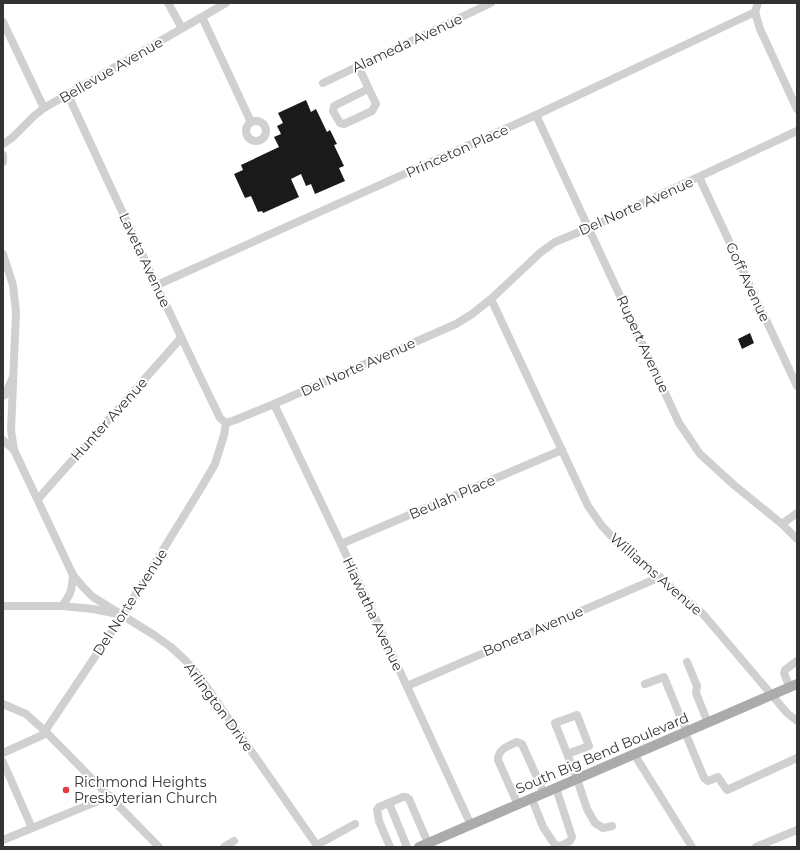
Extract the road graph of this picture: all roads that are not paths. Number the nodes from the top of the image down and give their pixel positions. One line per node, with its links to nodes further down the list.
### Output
1 (168, 3): 8 (street)
2 (226, 3): 6 (street, Bellevue Avenue)
3 (491, 3): 9 (street, Alameda Avenue)
4 (758, 3): 5 (street)
5 (755, 12): 14 (street); 15 (street, Princeton Place)
6 (202, 17): 8 (street, Bellevue Avenue); 16 (street)
7 (3, 22): 13 (street)
8 (182, 28): 12 (street, Bellevue Avenue)
9 (358, 66): 10 (street, Alameda Avenue); 11 (street)
10 (323, 82)
11 (368, 88): 11 (street)
12 (68, 95): 13 (street, Bellevue Avenue); 24 (street, Laveta Avenue)
13 (44, 108): 18 (street, Bellevue Avenue)
14 (797, 109)
15 (536, 115): 22 (street, Rupert Avenue); 24 (street, Princeton Place)
16 (252, 122)
17 (797, 131): 21 (street, Del Norte Avenue)
18 (3, 144)
19 (3, 155): 20 (street)
20 (3, 162)
21 (698, 177): 22 (street, Del Norte Avenue); 28 (street, Goff Avenue)
22 (589, 228): 25 (street, Del Norte Avenue); 37 (street, Rupert Avenue)
23 (3, 254): 27 (street, Arlington Drive)
24 (157, 285): 26 (street, Laveta Avenue)
25 (491, 299): 30 (street, Del Norte Avenue); 34 (street, Williams Avenue)
26 (181, 338): 31 (street, Laveta Avenue); 35 (street, Hunter Avenue)
27 (14, 376): 29 (street, Arlington Drive); 33 (street, Arlington Drive)
28 (797, 386)
29 (3, 396)
30 (274, 404): 31 (street, Del Norte Avenue); 39 (street, Hiawatha Avenue)
31 (226, 423): 44 (street, Del Norte Avenue)
32 (3, 440): 33 (street)
33 (14, 450): 35 (street, Arlington Drive)
34 (562, 450): 39 (street, Beulah Place); 41 (street, Williams Avenue)
35 (38, 499): 40 (street, Arlington Drive)
36 (797, 513): 37 (street)
37 (782, 524): 38 (street, Rupert Avenue)
38 (797, 539)
39 (341, 544): 48 (street, Hiawatha Avenue)
40 (73, 575): 43 (street); 44 (street, Arlington Drive)
41 (660, 577): 48 (street, Boneta Avenue); 50 (street, Williams Avenue)
42 (3, 606): 43 (street)
43 (62, 606): 44 (street)
44 (123, 615): 54 (street, Del Norte Avenue); 76 (street, Arlington Drive)
45 (797, 660): 49 (street)
46 (687, 662): 53 (street)
47 (646, 684): 55 (street)
48 (407, 686): 69 (street, Hiawatha Avenue)
49 (793, 686): 50 (main road, South Big Bend Boulevard)
50 (773, 695): 52 (street, Williams Avenue); 53 (main road, South Big Bend Boulevard)
51 (3, 704): 54 (street)
52 (797, 721)
53 (708, 723): 55 (main road, South Big Bend Boulevard)
54 (46, 732): 56 (street); 64 (street)
55 (686, 732): 58 (main road, South Big Bend Boulevard); 59 (street)
56 (3, 753)
57 (567, 754): 57 (street); 61 (street)
58 (634, 754): 61 (main road, South Big Bend Boulevard); 81 (street)
59 (797, 758)
60 (3, 762): 71 (street)
61 (577, 779): 62 (main road, South Big Bend Boulevard); 70 (street)
62 (556, 788): 63 (main road, South Big Bend Boulevard); 65 (street)
63 (544, 793): 65 (main road, South Big Bend Boulevard); 67 (street)
64 (110, 796): 71 (street); 77 (street)
65 (532, 798): 67 (main road, South Big Bend Boulevard)
66 (389, 803): 75 (street); 79 (street); 80 (street)
67 (518, 805): 69 (main road, South Big Bend Boulevard)
68 (355, 824): 76 (street)
69 (471, 825): 75 (main road, South Big Bend Boulevard)
70 (612, 826)
71 (32, 828): 73 (street)
72 (797, 830): 82 (street)
73 (3, 840)
74 (234, 841): 78 (street)
75 (429, 844)
76 (317, 846)
77 (159, 847)
78 (224, 847)
79 (390, 847)
80 (407, 847)
81 (692, 847)
82 (756, 847)

